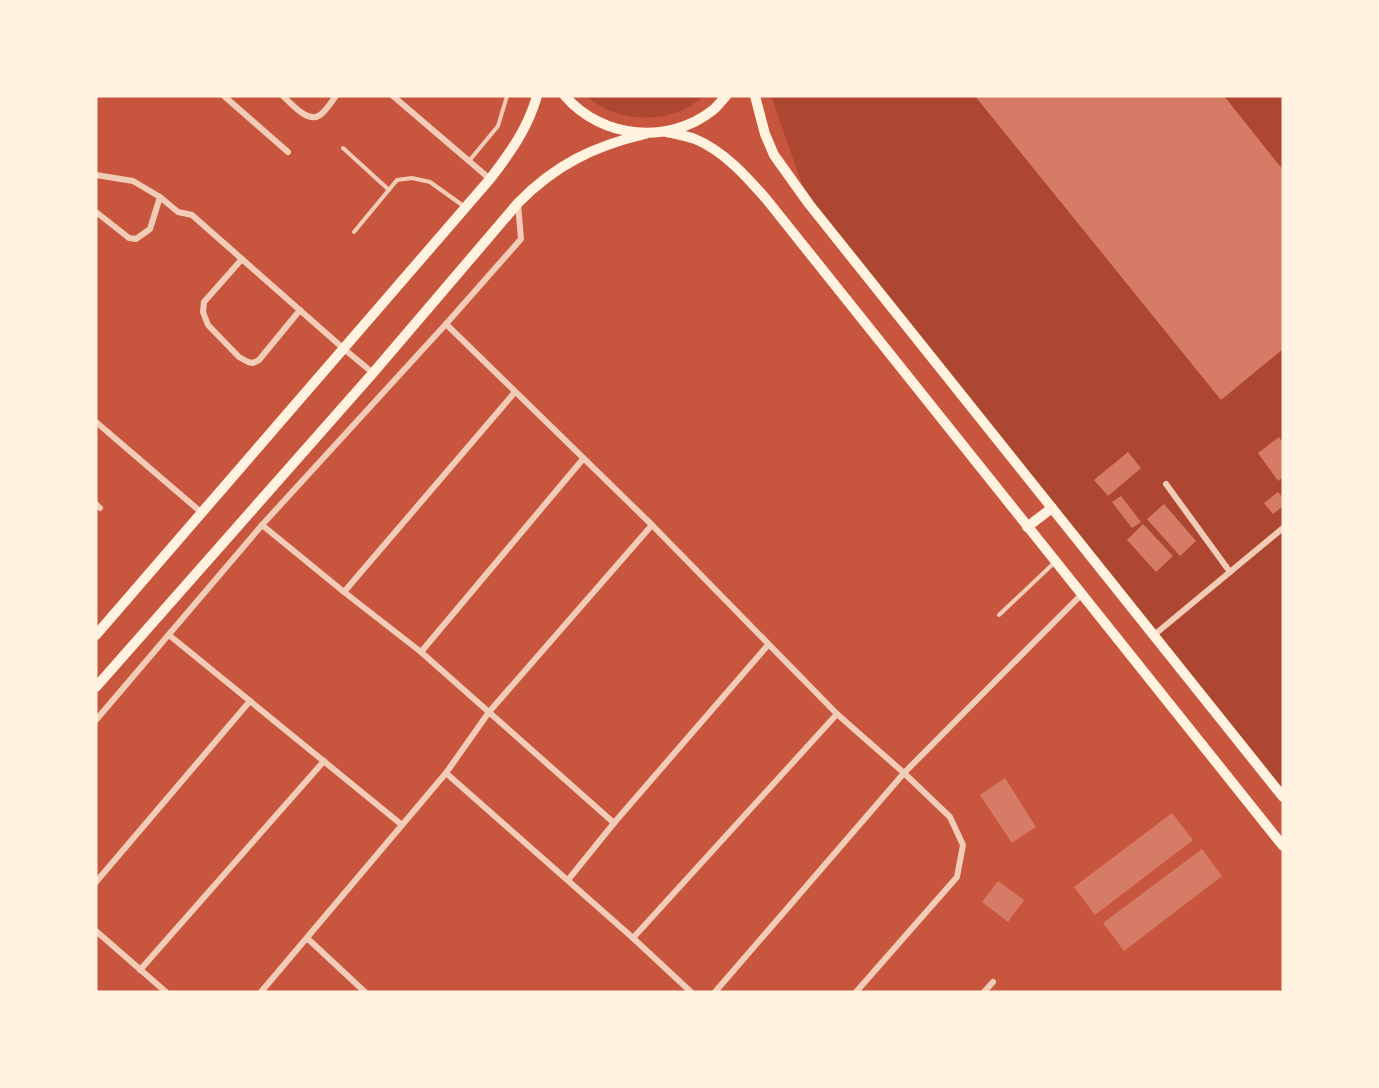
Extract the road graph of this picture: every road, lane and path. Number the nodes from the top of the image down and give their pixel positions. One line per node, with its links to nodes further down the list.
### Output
1 (224, 96): 13 (street)
2 (283, 96): 3 (street)
3 (336, 96)
4 (393, 96): 14 (street)
5 (507, 96): 14 (lane)
6 (537, 96): 16 (main road)
7 (565, 96): 11 (main road)
8 (726, 96): 10 (main road)
9 (755, 96): 32 (main road)
10 (667, 132): 11 (main road); 36 (main road)
11 (645, 134): 19 (main road)
12 (343, 148): 17 (lane)
13 (288, 152)
14 (469, 161): 16 (street)
15 (96, 175): 18 (street)
16 (490, 179): 20 (main road)
17 (389, 190): 20 (lane); 22 (lane)
18 (160, 197): 21 (street); 23 (street)
19 (518, 203): 25 (street); 27 (main road)
20 (466, 207): 26 (main road)
21 (96, 212)
22 (354, 232)
23 (242, 259): 24 (street); 24 (street)
24 (300, 310): 26 (street)
25 (446, 324): 28 (street); 34 (street)
26 (344, 349): 27 (street); 33 (main road)
27 (373, 373): 48 (main road)
28 (515, 392): 30 (street); 40 (street)
29 (96, 422): 33 (street)
30 (583, 459): 35 (street); 47 (street)
31 (1166, 484): 39 (street)
32 (1052, 508): 36 (main road); 45 (main road)
33 (202, 513): 43 (main road)
34 (262, 525): 40 (street); 44 (street)
35 (652, 525): 46 (street); 50 (street)
36 (1027, 527): 38 (main road)
37 (1283, 528): 39 (street)
38 (1055, 561): 41 (main road); 42 (lane)
39 (1230, 572): 45 (street)
40 (344, 592): 47 (street)
41 (1082, 594): 55 (street); 59 (main road)
42 (999, 615)
43 (96, 635)
44 (169, 635): 49 (street); 52 (street)
45 (1154, 635): 56 (main road)
46 (768, 645): 51 (street); 57 (street)
47 (421, 652): 50 (street)
48 (97, 685)
49 (250, 701): 53 (street); 61 (street)
50 (489, 712): 54 (street); 57 (street)
51 (837, 714): 55 (street); 64 (street)
52 (96, 720)
53 (324, 761): 58 (street); 65 (street)
54 (446, 773): 58 (street); 60 (street)
55 (904, 773): 71 (street); 72 (street)
56 (1283, 797)
57 (614, 823): 60 (street)
58 (402, 825): 63 (street)
59 (1283, 846)
60 (568, 880): 64 (street)
61 (96, 882)
62 (96, 931): 65 (street)
63 (307, 938): 68 (street); 69 (street)
64 (633, 938): 70 (street)
65 (140, 970): 67 (street)
66 (993, 982): 73 (street)
67 (166, 992)
68 (261, 992)
69 (365, 992)
70 (691, 992)
71 (715, 992)
72 (856, 992)
73 (984, 992)

